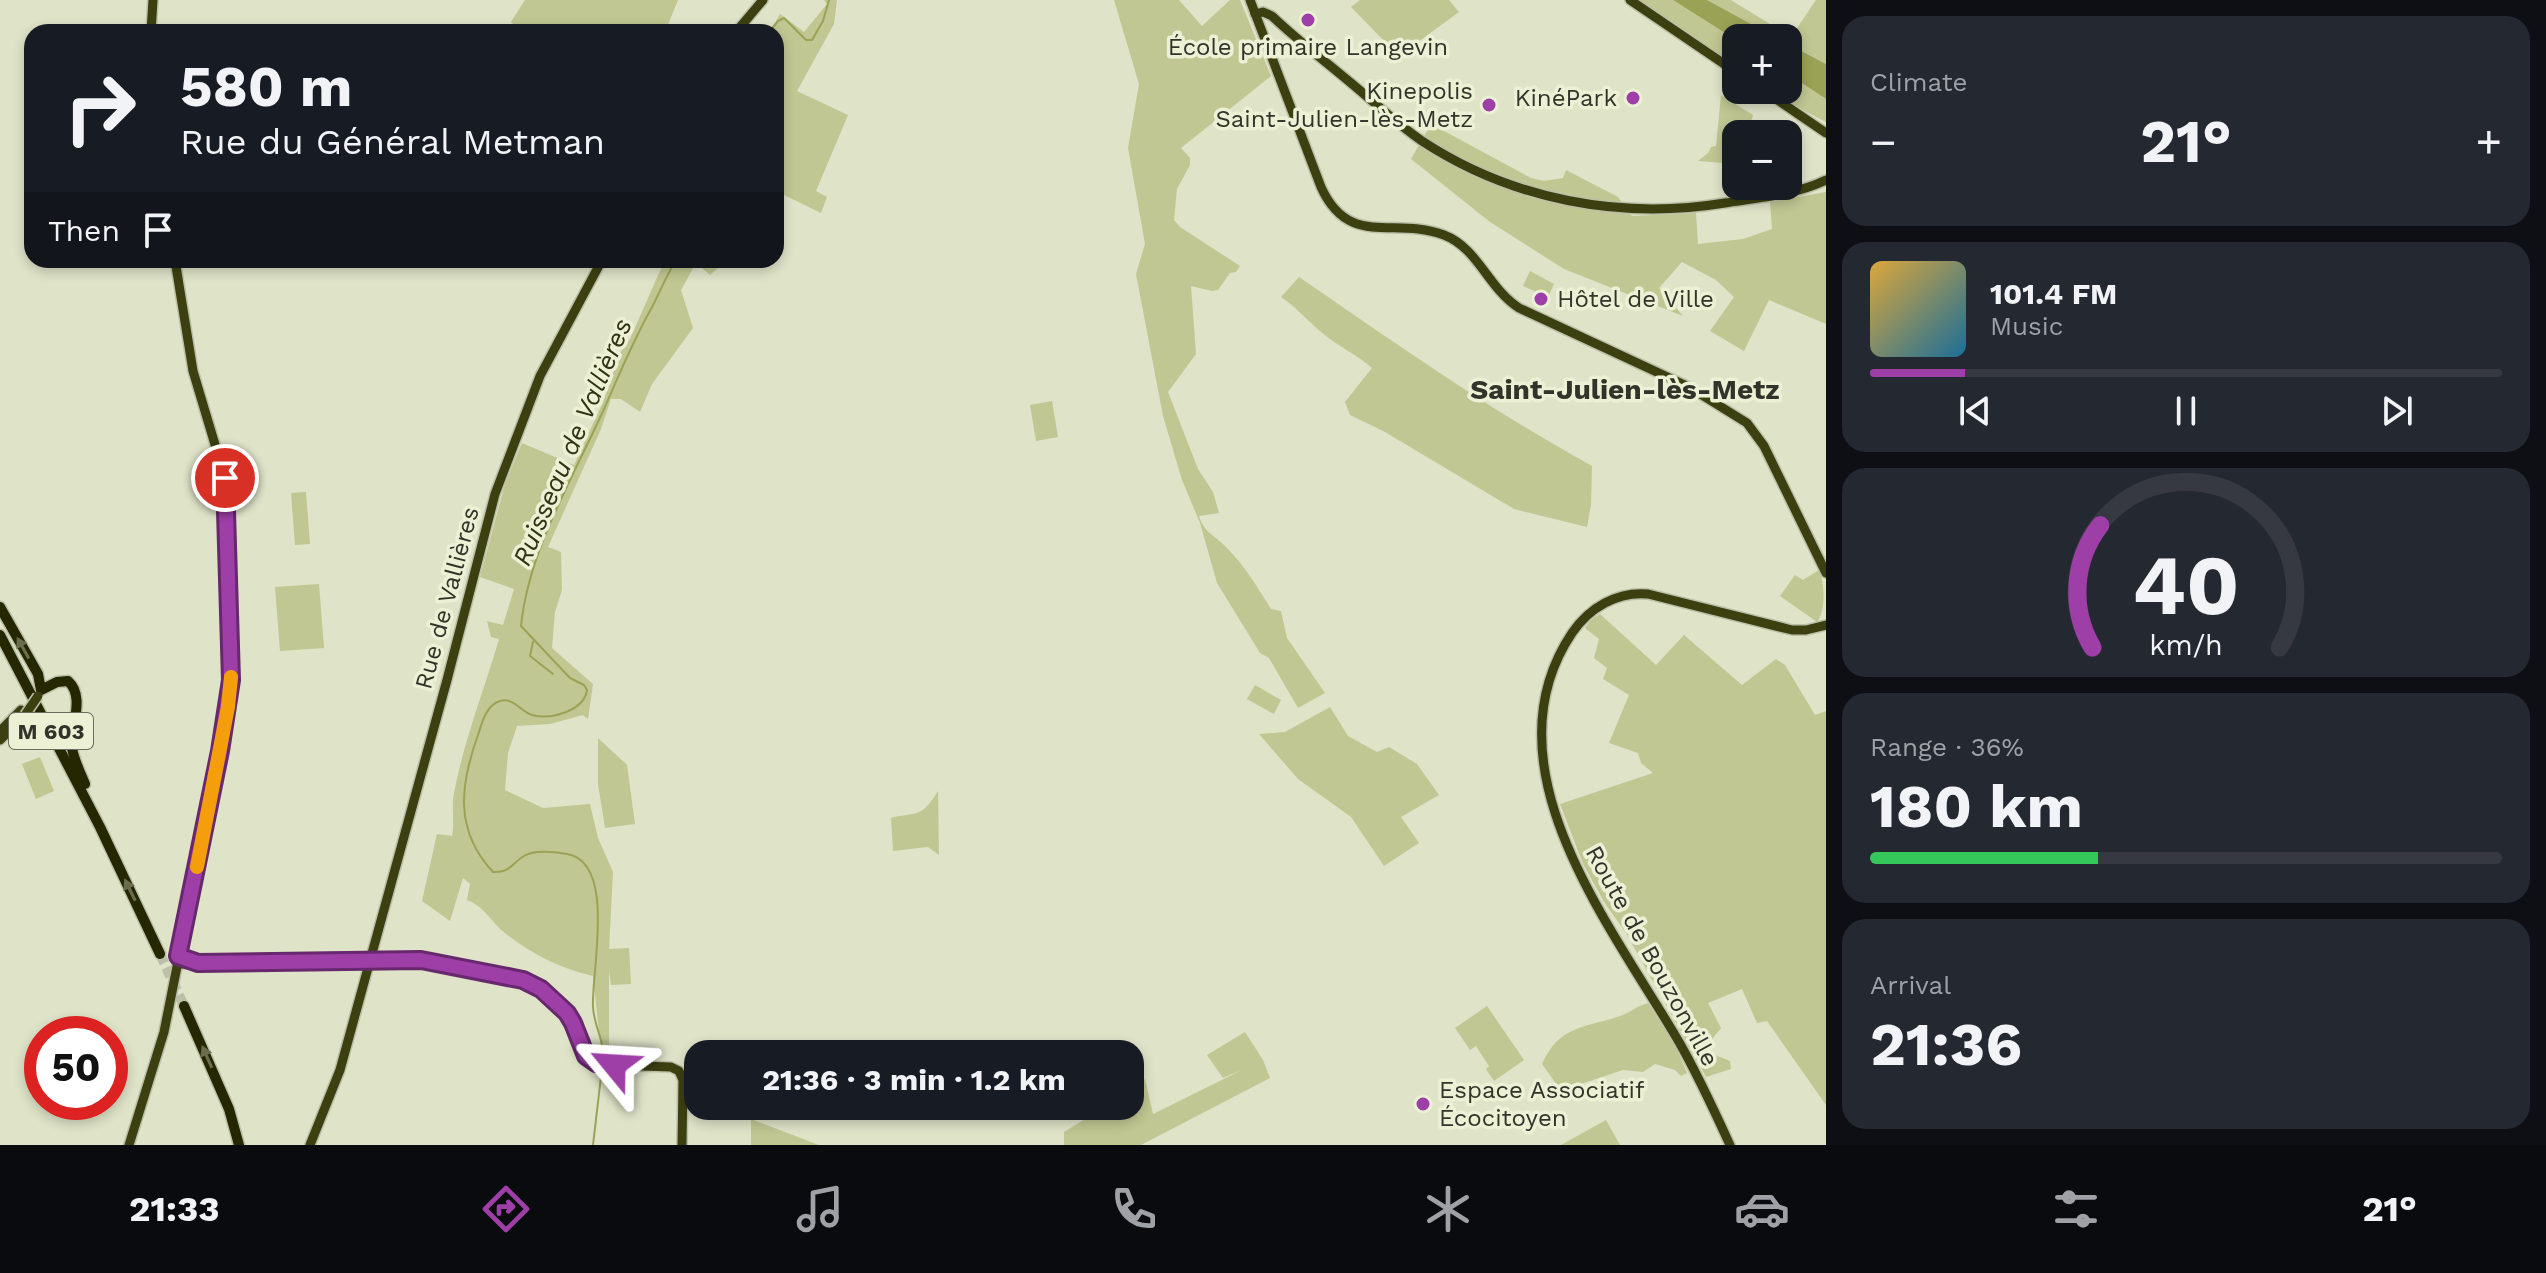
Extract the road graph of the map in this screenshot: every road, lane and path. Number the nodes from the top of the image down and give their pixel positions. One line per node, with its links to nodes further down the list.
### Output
1 (153, 0): 6 (main road)
2 (763, 0): 7 (main road)
3 (1250, 0): 5 (main road)
4 (1630, 0): 8 (main road)
5 (1255, 14): 11 (main road); 14 (main road)
6 (152, 24)
7 (743, 24)
8 (1722, 62)
9 (1782, 104): 10 (main road)
10 (1824, 134)
11 (1823, 180)
12 (177, 268): 25 (main road)
13 (598, 268): 23 (main road, Rue de Vallières)
14 (1826, 573)
15 (0, 607): 18 (highway, one-way to 15)
16 (1824, 624): 33 (main road, Route de Bouzonville)
17 (0, 635): 22 (highway, M 603)
18 (40, 693): 19 (main road, bridge); 22 (highway)
19 (23, 712): 20 (main road); 21 (main road)
20 (0, 731)
21 (0, 740)
22 (100, 827): 24 (highway, M 603, one-way to 22)
23 (375, 940): 26 (main road, Rue de Vallières); 27 (main road)
24 (160, 954)
25 (178, 960): 26 (main road); 29 (main road)
26 (369, 960): 27 (main road); 31 (main road, Rue de Vallières)
27 (388, 960): 32 (main road)
28 (184, 1006): 30 (highway, one-way to 28)
29 (129, 1145)
30 (239, 1145)
31 (310, 1145)
32 (682, 1145)
33 (1730, 1145)

